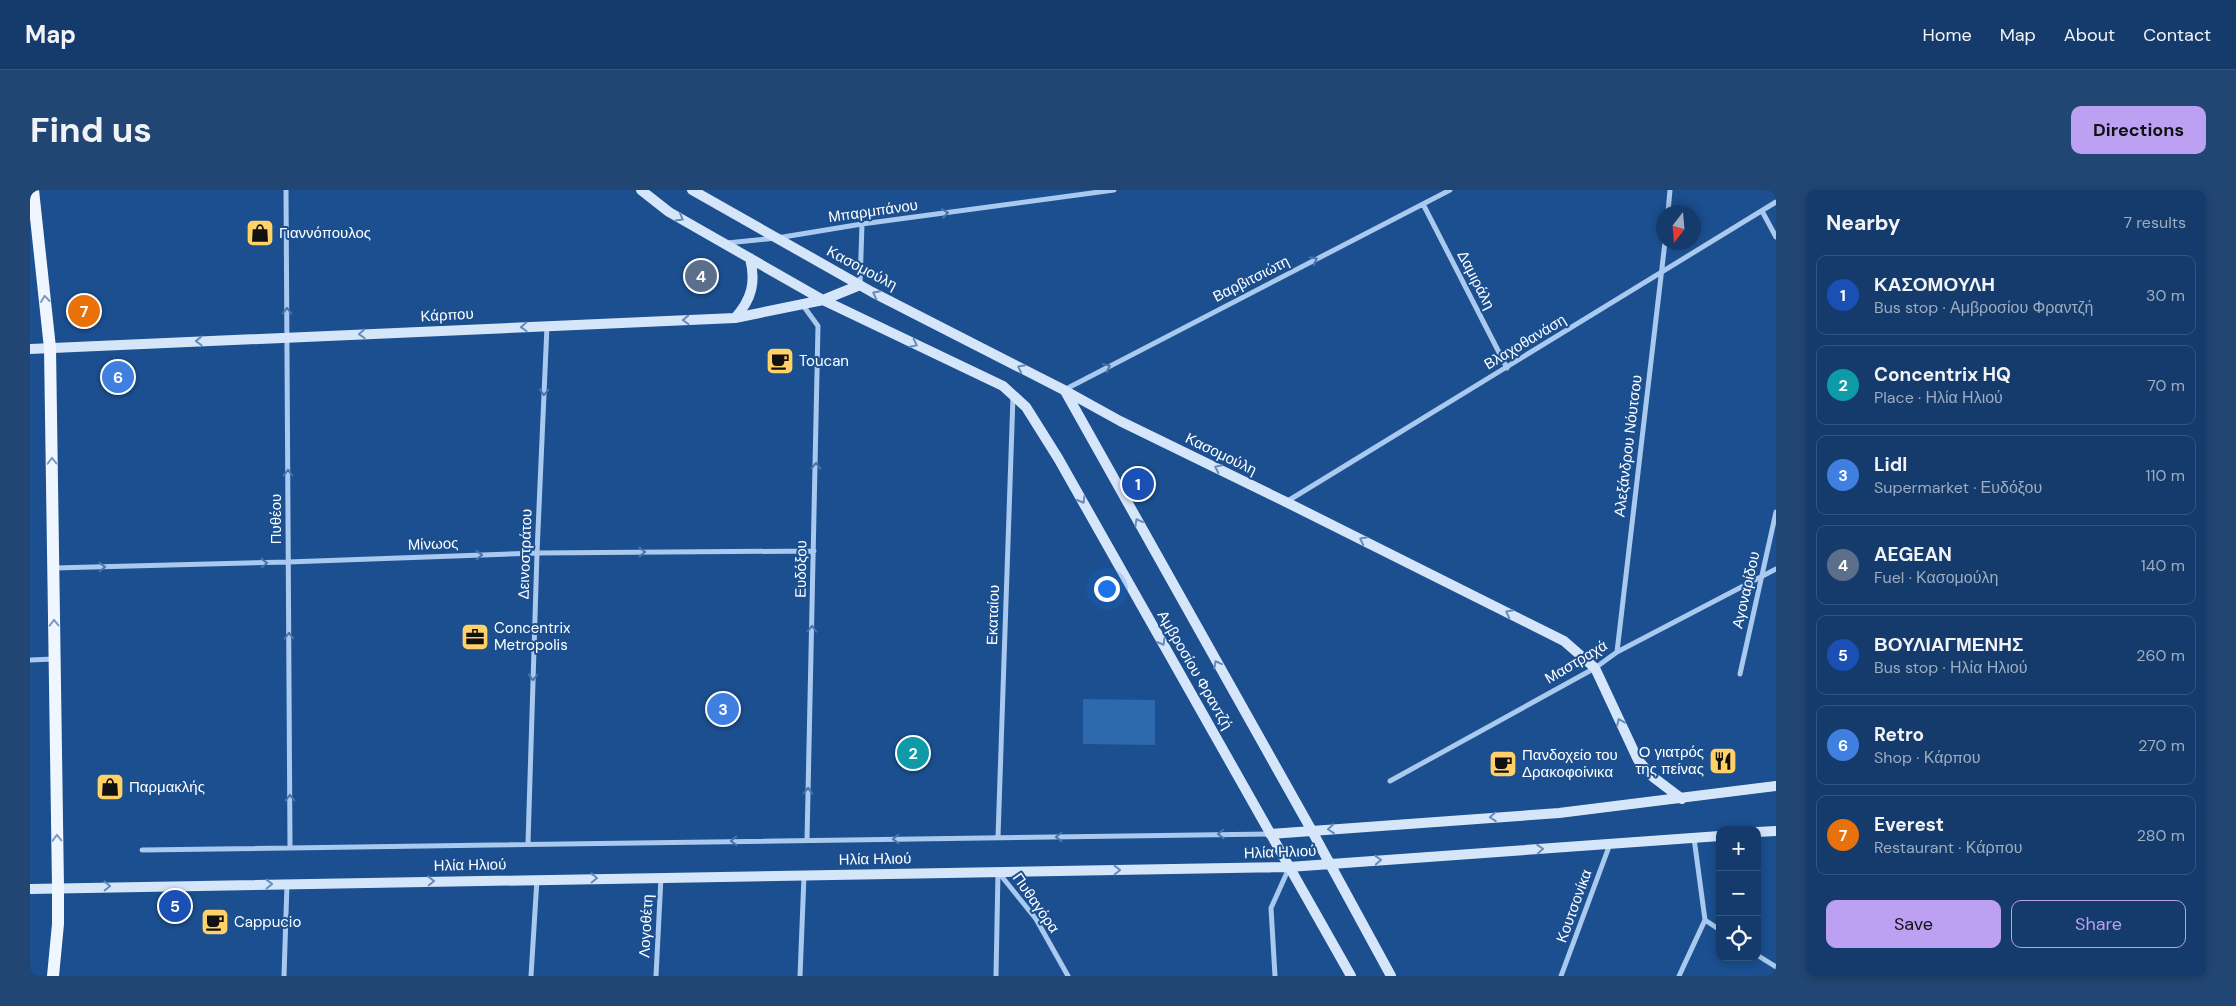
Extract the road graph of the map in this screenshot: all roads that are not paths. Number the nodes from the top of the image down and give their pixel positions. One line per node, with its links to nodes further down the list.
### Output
1 (33, 190): 25 (main road, one-way to 1)
2 (286, 190): 24 (street, Πυθέου, one-way to 2)
3 (641, 190): 15 (main road, one-way to 15)
4 (692, 190): 13 (main road, Κασομούλη)
5 (1114, 190): 12 (street, Μπαρμπάνου, one-way to 5)
6 (1450, 190): 9 (street, Βαρβιτσιώτη)
7 (1670, 190): 10 (street)
8 (1776, 202): 11 (street, Βλαχοθανάση)
9 (1423, 204): 27 (street, Δαμιράλη); 28 (street, Βαρβιτσιώτη, one-way to 9)
10 (1669, 205)
11 (1762, 211): 14 (street); 18 (street, Βλαχοθανάση)
12 (862, 224): 13 (street, Μπαρμπάνου); 19 (street)
13 (776, 238): 15 (street, Μπαρμπάνου); 19 (main road, Κασομούλη)
14 (1776, 238)
15 (724, 244): 17 (main road)
16 (1664, 250): 18 (street, Αλεξάνδρου Νόυτσου)
17 (750, 258): 20 (main road); 22 (main road)
18 (1661, 273): 27 (street, Βλαχοθανάση); 38 (street, Αλεξάνδρου Νόυτσου)
19 (860, 285): 20 (main road, Κάρπου); 28 (main road, Κασομούλη, one-way to 19)
20 (823, 300): 21 (main road, Κάρπου); 29 (main road, Αμβροσίου Φραντζή, one-way to 29)
21 (802, 304): 22 (main road, Κάρπου); 32 (street, Ευδόξου, one-way to 21)
22 (735, 318): 23 (main road, Κάρπου, one-way to 23)
23 (547, 326): 24 (main road, Κάρπου, one-way to 24); 33 (street, Δεινοστράτου, one-way to 33)
24 (287, 337): 25 (main road, Κάρπου, one-way to 25); 34 (street, Πυθέου, one-way to 24)
25 (50, 348): 26 (main road, Κάρπου); 35 (main road, one-way to 25)
26 (30, 349)
27 (1507, 368): 30 (street, Βλαχοθανάση)
28 (1064, 390): 30 (main road, Κασομούλη, one-way to 28); 46 (main road, Αμβροσίου Φραντζή, one-way to 28)
29 (1013, 394): 49 (main road, Αμβροσίου Φραντζή, one-way to 49); 51 (street, Εκαταίου)
30 (1286, 502): 41 (main road, Κασομούλη, one-way to 30)
31 (1776, 512): 37 (street, Αγοναρίδου)
32 (814, 550): 33 (street, Μίνωος, one-way to 32); 53 (street, Ευδόξου, one-way to 32)
33 (537, 553): 34 (street, Μίνωος, one-way to 33); 54 (street, Δεινοστράτου, one-way to 54)
34 (288, 562): 35 (street, Μίνωος, one-way to 34); 56 (street, Πυθέου, one-way to 34)
35 (53, 568): 39 (main road, one-way to 35)
36 (1776, 568): 37 (street, Μαστραχά)
37 (1763, 575): 38 (street, Μαστραχά); 42 (street, Αγοναρίδου)
38 (1617, 652): 41 (street, Μαστραχά)
39 (55, 659): 40 (street); 65 (main road, one-way to 39)
40 (30, 660)
41 (1595, 668): 43 (street, Μαστραχά); 45 (main road, Κασομούλη, one-way to 41)
42 (1740, 674)
43 (1390, 780)
44 (1776, 786): 45 (main road, Ηλία Ηλιού)
45 (1682, 799): 46 (main road, Ηλία Ηλιού, one-way to 46)
46 (1312, 831): 49 (main road, Ηλία Ηλιού); 58 (main road, Αμβροσίου Φραντζή)
47 (1776, 831): 48 (main road)
48 (1761, 832)
49 (1270, 834): 51 (street, Ηλία Ηλιού, one-way to 51); 59 (main road, Αμβροσίου Φραντζή)
50 (1716, 836): 52 (main road, Ηλία Ηλιού)
51 (998, 837): 53 (street, Ηλία Ηλιού, one-way to 53)
52 (1694, 838): 55 (main road, Ηλία Ηλιού); 67 (street)
53 (807, 840): 54 (street, Ηλία Ηλιού, one-way to 54)
54 (528, 844): 56 (street, Ηλία Ηλιού)
55 (1610, 844): 58 (main road, Ηλία Ηλιού, one-way to 55); 81 (street, Κουτσονίκα)
56 (290, 847): 57 (street, Ηλία Ηλιού)
57 (142, 850)
58 (1329, 865): 59 (main road, Ηλία Ηλιού); 80 (main road, Αμβροσίου Φραντζή)
59 (1289, 867): 60 (main road, Ηλία Ηλιού, one-way to 59); 78 (street); 79 (main road, Αμβροσίου Φραντζή)
60 (998, 872): 61 (main road, Ηλία Ηλιού); 76 (street); 77 (street, Πυθαγόρα)
61 (804, 875): 62 (main road, Ηλία Ηλιού); 75 (street)
62 (661, 877): 63 (main road, Ηλία Ηλιού, one-way to 62); 74 (street, Λογοθέτη)
63 (536, 879): 64 (main road, Ηλία Ηλιού, one-way to 63); 73 (street)
64 (286, 884): 65 (main road, Ηλία Ηλιού, one-way to 64); 72 (street)
65 (58, 887): 66 (main road, Ηλία Ηλιού); 71 (main road)
66 (30, 889)
67 (1705, 920): 68 (street); 82 (street)
68 (1716, 927)
69 (1761, 957): 70 (street)
70 (1776, 967)
71 (53, 976)
72 (284, 976)
73 (531, 976)
74 (656, 976)
75 (800, 976)
76 (996, 976)
77 (1068, 976)
78 (1275, 976)
79 (1350, 976)
80 (1391, 976)
81 (1561, 976)
82 (1679, 976)

